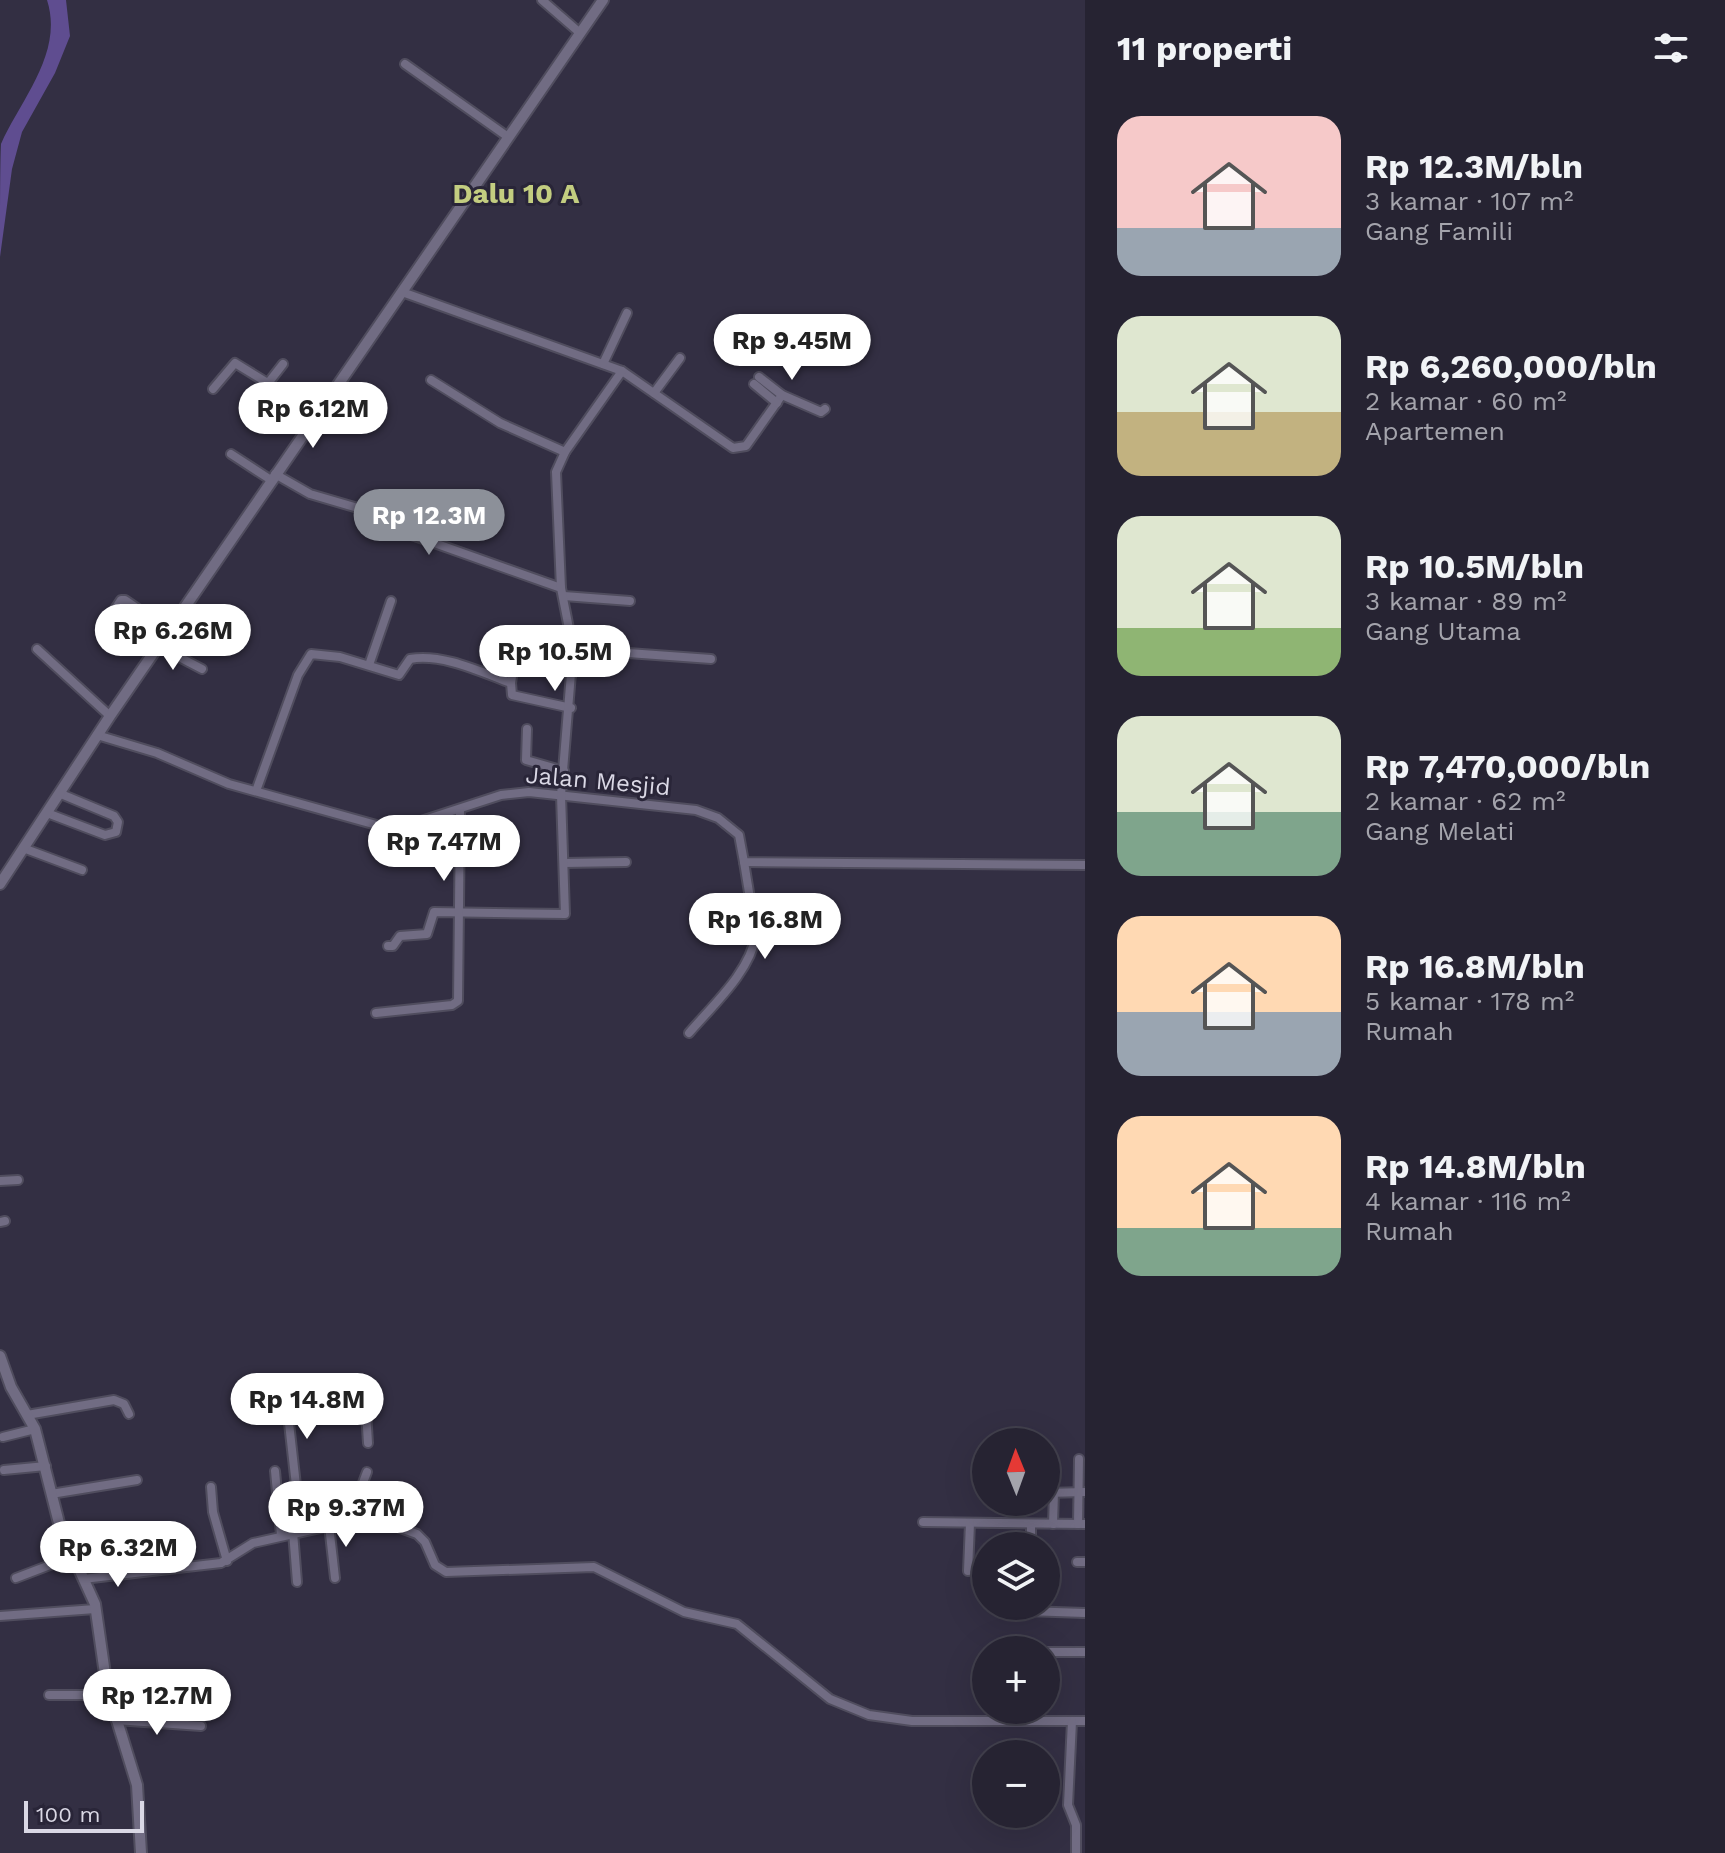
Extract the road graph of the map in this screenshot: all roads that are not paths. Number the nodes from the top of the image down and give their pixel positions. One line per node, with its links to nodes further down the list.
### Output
1 (542, 0): 3 (street)
2 (603, 0): 3 (street)
3 (580, 33): 5 (street)
4 (405, 64): 5 (street)
5 (508, 137): 6 (street)
6 (402, 292): 10 (street); 19 (street)
7 (627, 313): 10 (street)
8 (680, 358): 16 (street)
9 (283, 364): 14 (street)
10 (603, 364): 11 (street)
11 (622, 371): 16 (street); 20 (street)
12 (431, 380): 20 (street)
13 (756, 380): 17 (street)
14 (269, 382): 15 (street); 19 (street)
15 (213, 389)
16 (654, 393): 17 (street)
17 (780, 399): 18 (street)
18 (825, 409)
19 (318, 414): 22 (street)
20 (565, 452): 23 (street)
21 (231, 454): 22 (street)
22 (273, 477): 23 (street); 27 (street)
23 (562, 592): 25 (street); 31 (street)
24 (391, 601): 34 (street)
25 (630, 601)
26 (109, 618): 27 (street)
27 (169, 630): 29 (street)
28 (517, 643): 33 (street)
29 (158, 646): 35 (street); 39 (street)
30 (37, 649): 39 (street)
31 (573, 649): 32 (street); 36 (street)
32 (711, 659)
33 (515, 662): 36 (street); 37 (street)
34 (369, 665): 37 (street); 43 (street)
35 (202, 669)
36 (573, 673): 38 (street)
37 (511, 683): 38 (street)
38 (571, 708): 42 (street)
39 (110, 716): 41 (street)
40 (527, 729): 42 (street)
41 (97, 735): 43 (street, Jalan Mesjid); 44 (street)
42 (564, 771): 45 (street)
43 (256, 791): 46 (street, Jalan Mesjid)
44 (61, 794): 47 (street); 47 (street)
45 (561, 795): 46 (street, Jalan Mesjid); 50 (street, Jalan Mesjid); 51 (street)
46 (460, 810): 55 (street)
47 (47, 813): 48 (street)
48 (23, 848): 53 (street); 54 (street)
49 (626, 862): 51 (street)
50 (744, 862): 52 (street); 58 (street, Jalan Mesjid)
51 (564, 863): 55 (street)
52 (1085, 865)
53 (82, 870)
54 (0, 884)
55 (460, 912): 56 (street); 57 (street)
56 (388, 946)
57 (376, 1013)
58 (689, 1033)
59 (18, 1180): 60 (street)
60 (0, 1181)
61 (0, 1356): 63 (street)
62 (129, 1414): 63 (street)
63 (27, 1415): 64 (street)
64 (35, 1429): 65 (street); 68 (street)
65 (3, 1437)
66 (368, 1443): 85 (street)
67 (1079, 1459): 75 (street)
68 (46, 1466): 69 (street); 76 (street)
69 (4, 1470)
70 (275, 1471): 87 (street)
71 (367, 1472): 78 (street)
72 (137, 1480): 76 (street)
73 (211, 1487): 90 (street)
74 (1060, 1492): 75 (street)
75 (1082, 1492): 82 (street)
76 (51, 1494): 89 (street)
77 (1052, 1516): 81 (street)
78 (364, 1518): 83 (street); 106 (street)
79 (923, 1522): 80 (street)
80 (970, 1523): 84 (street); 91 (street)
81 (1053, 1524): 82 (street); 84 (street)
82 (1082, 1524)
83 (329, 1525): 85 (street); 93 (street)
84 (1031, 1525): 86 (street)
85 (297, 1531): 87 (street); 95 (street)
86 (1031, 1532)
87 (281, 1535): 90 (street)
88 (116, 1552): 89 (street)
89 (71, 1557): 92 (street); 94 (street)
90 (227, 1561): 94 (street)
91 (968, 1571)
92 (16, 1578)
93 (335, 1578)
94 (83, 1579): 96 (street)
95 (297, 1582)
96 (95, 1609): 99 (street); 103 (street)
97 (1060, 1612): 98 (street)
98 (1085, 1613)
99 (0, 1616)
100 (1060, 1652): 101 (street)
101 (1085, 1652)
102 (149, 1688): 103 (street)
103 (108, 1692): 104 (street); 105 (street)
104 (49, 1695)
105 (115, 1717): 108 (street); 109 (street)
106 (1072, 1721): 107 (street); 110 (street)
107 (1085, 1721)
108 (201, 1726)
109 (141, 1853)
110 (1076, 1853)

